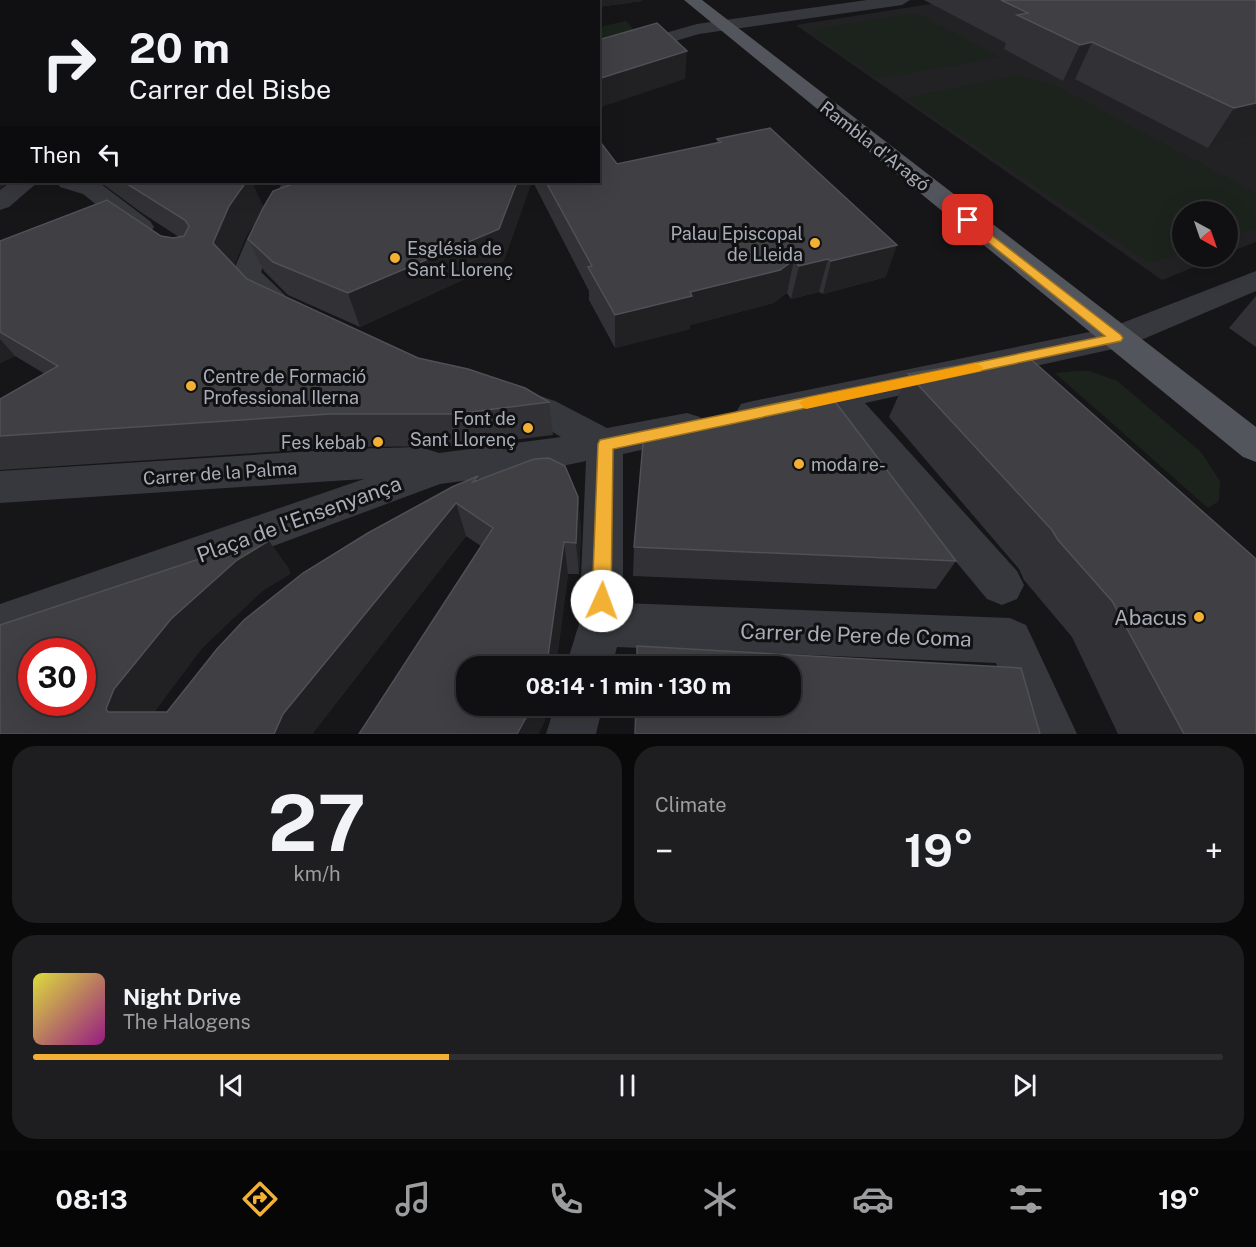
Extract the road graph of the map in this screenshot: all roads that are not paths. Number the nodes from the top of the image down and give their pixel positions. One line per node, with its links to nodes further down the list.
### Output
1 (692, 0): 3 (main road, Rambla d'Aragó)
2 (902, 0): 3 (street)
3 (723, 25): 4 (street); 14 (main road, Rambla d'Aragó)
4 (600, 57)
5 (25, 183): 8 (street)
6 (72, 183): 9 (street)
7 (295, 183): 13 (street)
8 (0, 202)
9 (130, 219): 10 (street); 11 (street)
10 (100, 232)
11 (159, 239)
12 (1256, 280): 14 (street)
13 (317, 321)
14 (1116, 338): 16 (street); 18 (main road, Rambla d'Aragó)
15 (476, 388): 17 (street)
16 (839, 397): 17 (street); 21 (street)
17 (605, 444): 20 (street, Plaça de l'Ensenyança); 22 (street)
18 (1256, 447)
19 (0, 487): 20 (street, Carrer de la Palma)
20 (445, 487): 23 (street, Plaça de l'Ensenyança)
21 (1002, 585)
22 (601, 624): 24 (street); 27 (street, Carrer de Pere de Coma)
23 (0, 626)
24 (592, 656)
25 (576, 716): 26 (street)
26 (571, 734)
27 (1052, 734)

